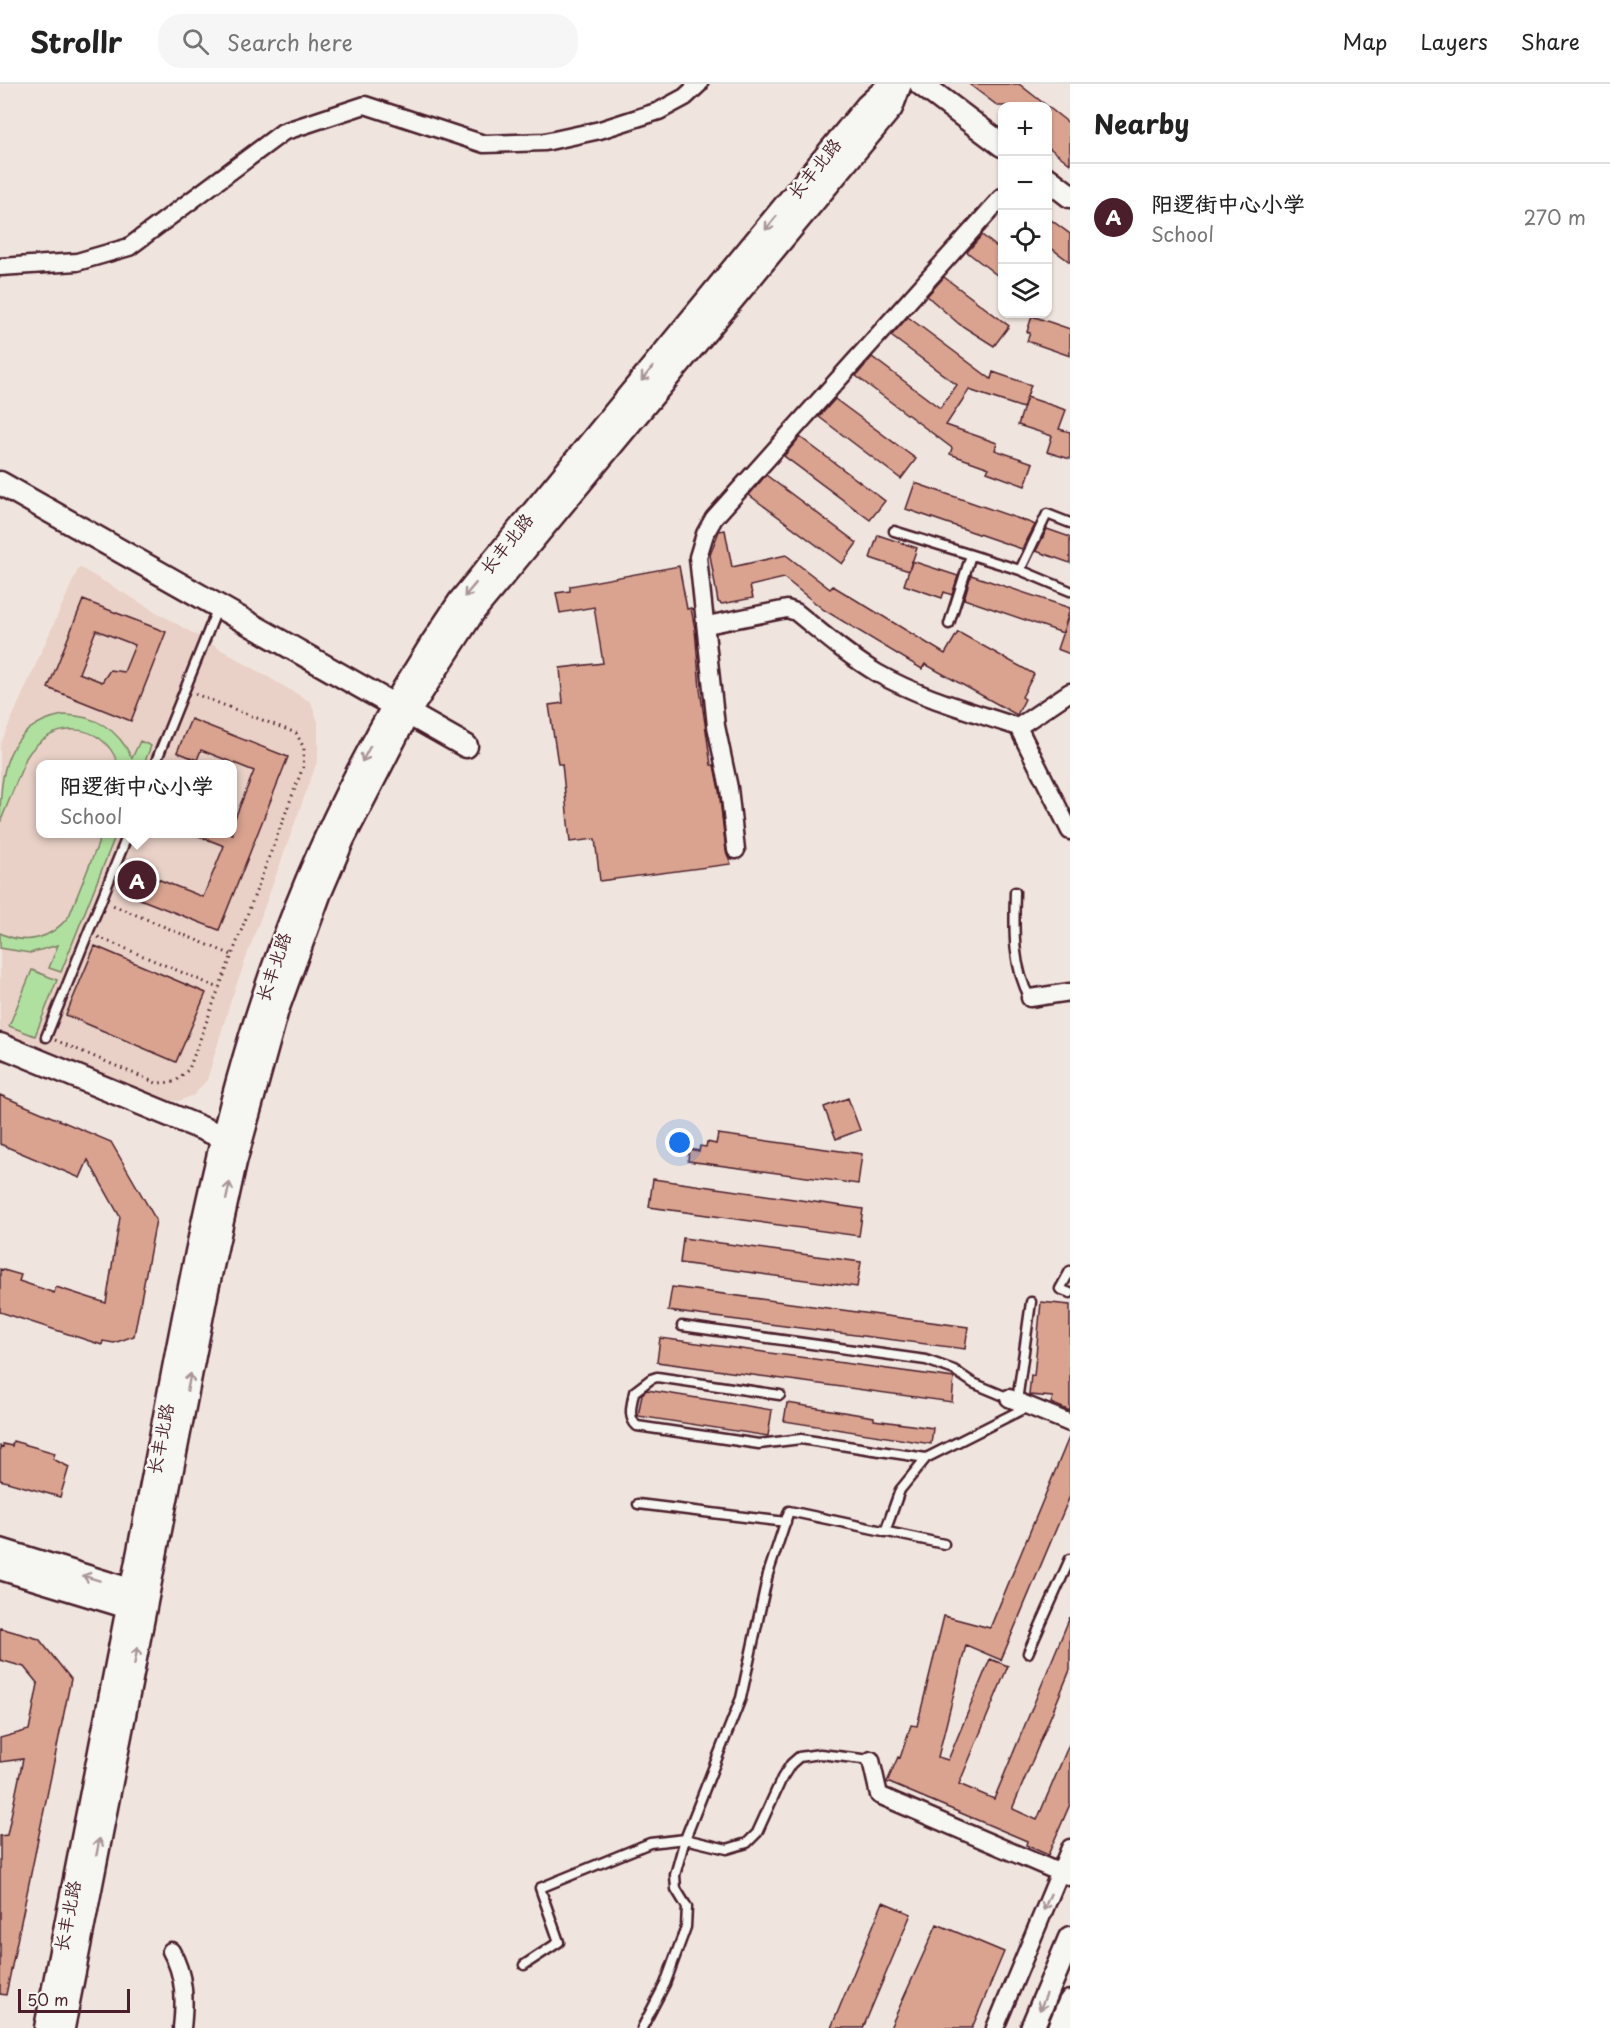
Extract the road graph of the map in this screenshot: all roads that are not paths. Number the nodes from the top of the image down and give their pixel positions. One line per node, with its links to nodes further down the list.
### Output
1 (699, 84): 9 (street)
2 (891, 84): 21 (street, 长丰北路, one-way to 21)
3 (900, 84): 21 (street, 长丰北路)
4 (921, 84): 5 (street)
5 (998, 142)
6 (1052, 183): 7 (street)
7 (1070, 196)
8 (998, 201): 19 (street)
9 (0, 267)
10 (0, 483): 21 (street)
11 (0, 496): 17 (street)
12 (1070, 523): 15 (lane)
13 (894, 531): 14 (lane)
14 (971, 555): 15 (lane); 18 (lane)
15 (1020, 570): 16 (lane)
16 (1070, 591)
17 (214, 617): 21 (street); 24 (lane)
18 (949, 624)
19 (707, 625): 22 (street); 27 (street)
20 (1070, 692): 22 (street)
21 (398, 714): 23 (street); 33 (street, 长丰北路, one-way to 33); 49 (street, 长丰北路, one-way to 21)
22 (1018, 727): 25 (street)
23 (463, 751)
24 (157, 760)
25 (1070, 831)
26 (126, 838): 31 (lane)
27 (736, 850)
28 (1015, 892): 30 (lane)
29 (1070, 992): 30 (street)
30 (1030, 998)
31 (46, 1037)
32 (0, 1045): 33 (street)
33 (223, 1137): 49 (street, 长丰北路)
34 (1070, 1270): 35 (lane)
35 (1070, 1293)
36 (1031, 1302): 39 (lane)
37 (682, 1326): 39 (lane)
38 (780, 1395): 41 (lane)
39 (1018, 1402): 40 (street); 41 (lane)
40 (1070, 1424)
41 (926, 1458): 44 (lane)
42 (638, 1504): 43 (lane)
43 (786, 1522): 44 (lane); 52 (lane)
44 (885, 1532): 45 (lane)
45 (944, 1544)
46 (0, 1551): 49 (street, one-way to 46)
47 (1070, 1559): 50 (lane)
48 (0, 1568): 49 (street)
49 (138, 1601): 59 (street, 长丰北路); 60 (street, 长丰北路, one-way to 49)
50 (1028, 1653)
51 (871, 1760): 52 (lane); 54 (street)
52 (685, 1839): 57 (lane); 62 (lane)
53 (1070, 1848): 54 (street)
54 (1065, 1874): 63 (street, one-way to 63)
55 (1070, 1938): 64 (street, one-way to 64)
56 (171, 1951): 61 (street)
57 (524, 1965)
58 (1070, 2002): 65 (street)
59 (46, 2028)
60 (63, 2028)
61 (182, 2028)
62 (642, 2028)
63 (995, 2028)
64 (1032, 2028)
65 (1059, 2028)

